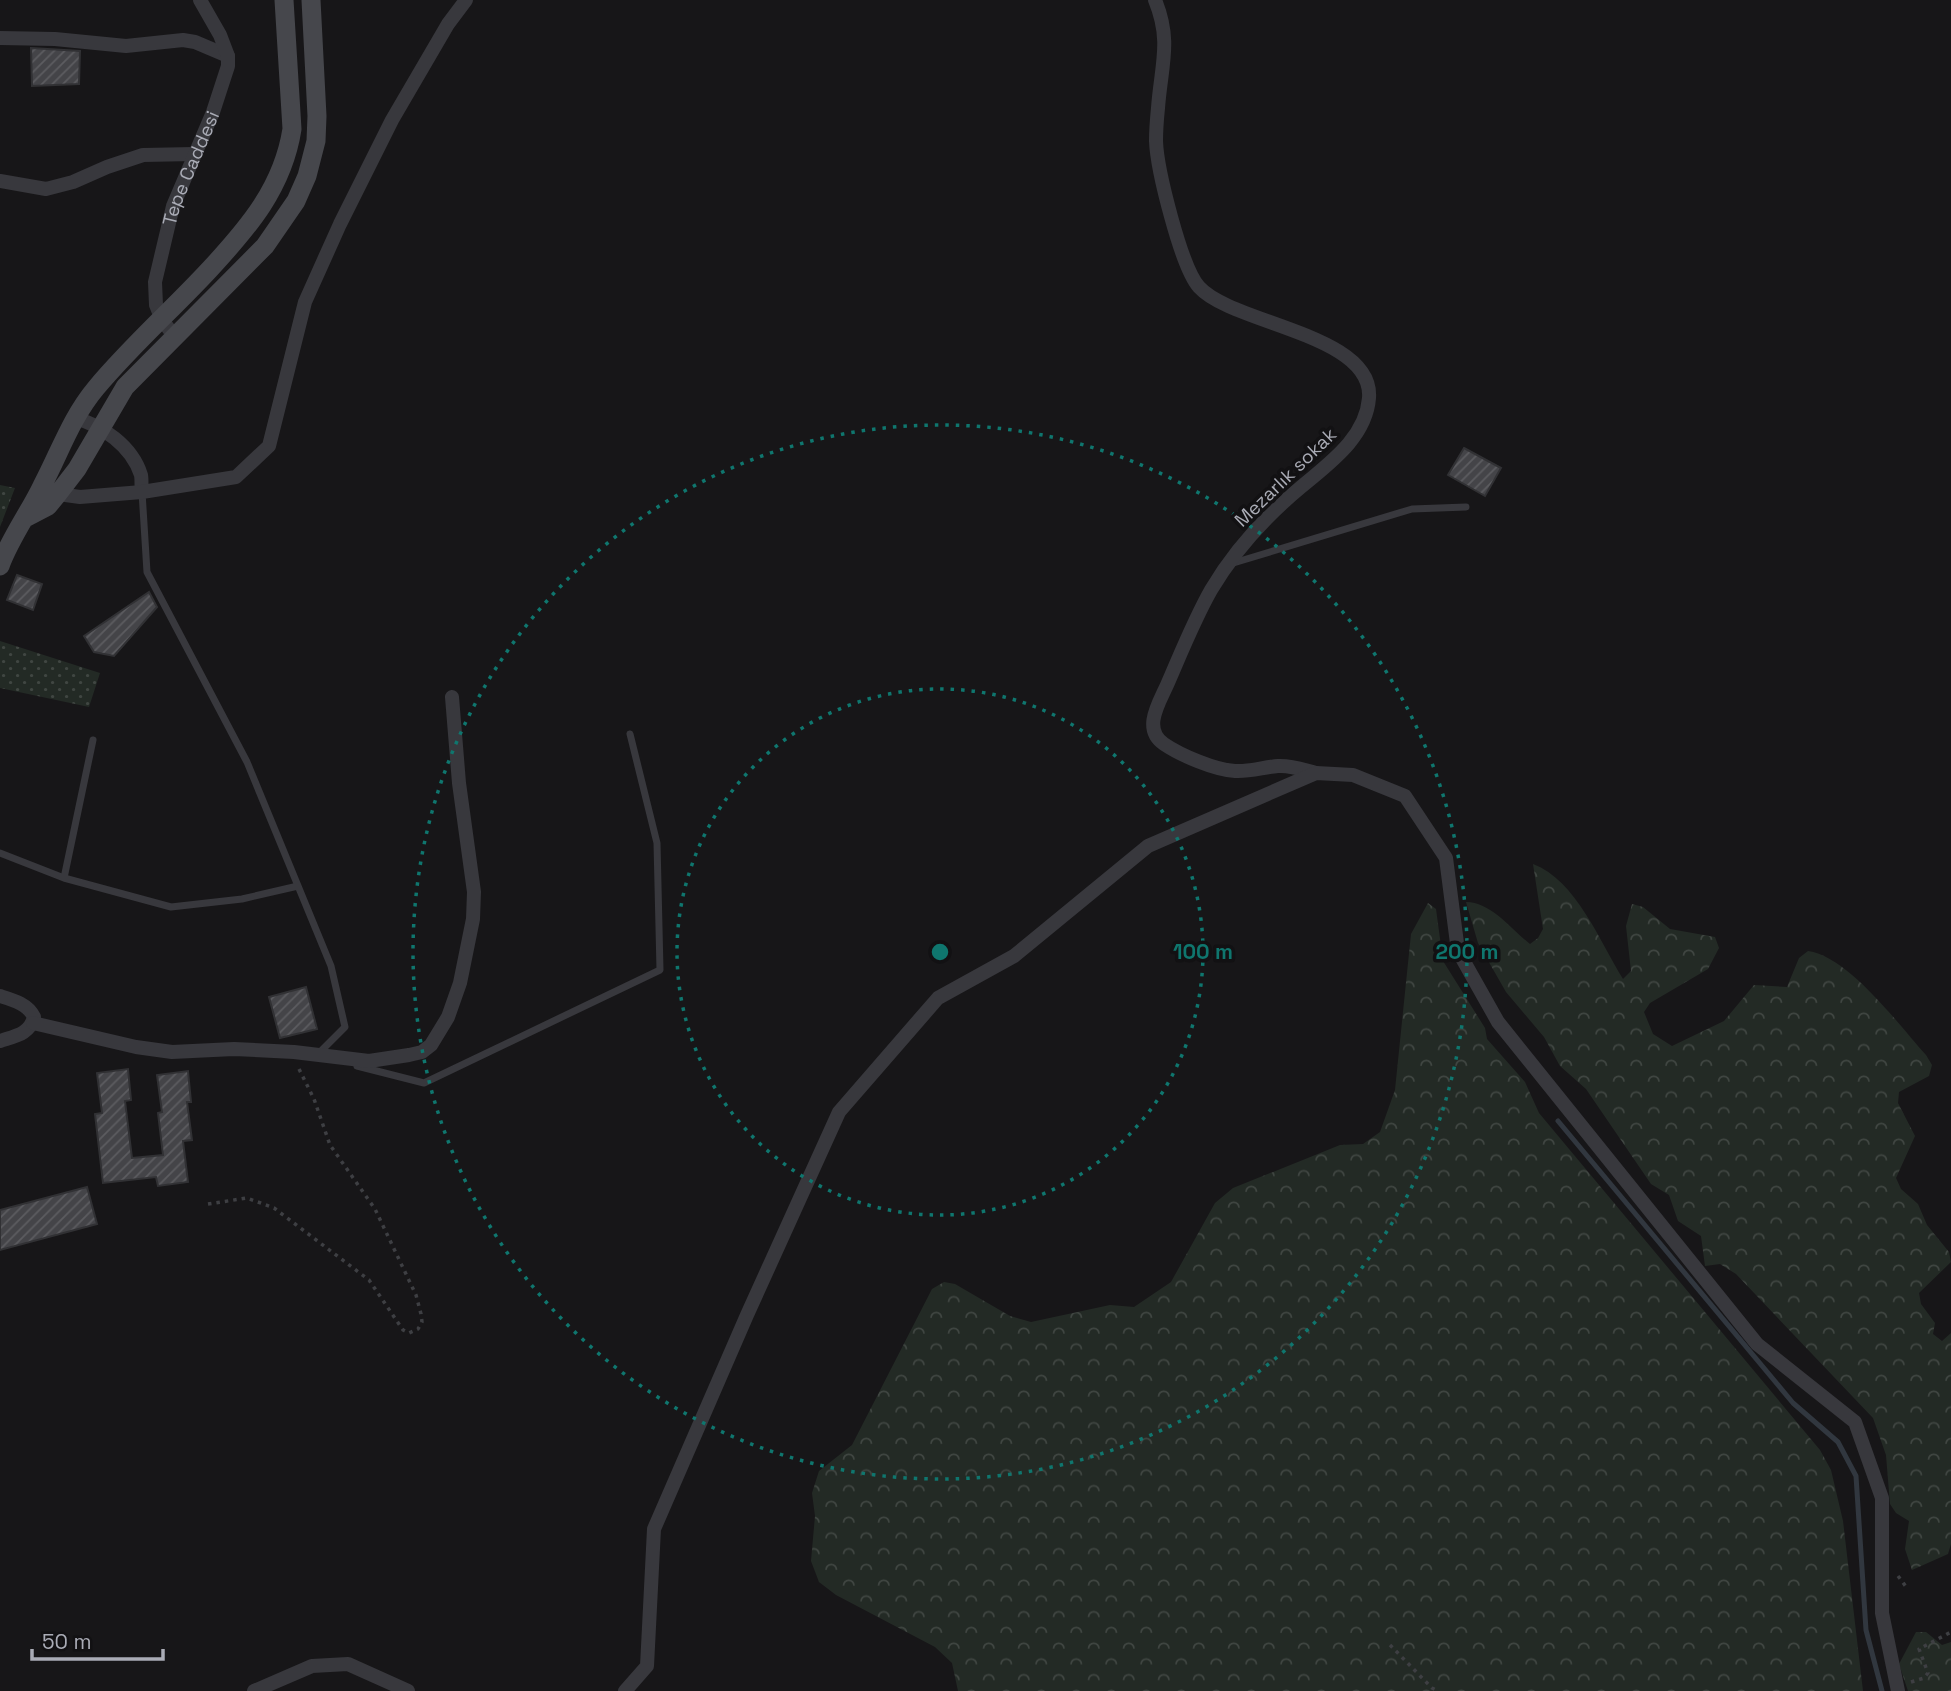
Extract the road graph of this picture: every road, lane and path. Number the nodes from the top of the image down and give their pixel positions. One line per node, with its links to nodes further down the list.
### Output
1 (200, 0): 7 (street)
2 (284, 0): 10 (street)
3 (311, 0): 11 (street)
4 (466, 0): 15 (street)
5 (1155, 0): 17 (street, Mezarlık sokak)
6 (0, 38): 7 (street)
7 (228, 56): 8 (street, Tepe Caddesi)
8 (194, 154): 9 (street); 10 (street, Tepe Caddesi)
9 (0, 181)
10 (162, 320): 11 (street, Tepe Caddesi); 12 (street)
11 (175, 337): 13 (street)
12 (74, 418): 13 (street); 14 (street)
13 (100, 427): 14 (street); 15 (street)
14 (50, 491): 15 (street); 18 (street)
15 (142, 492): 25 (lane)
16 (1466, 507): 17 (lane)
17 (1227, 565): 22 (street, Mezarlık sokak)
18 (0, 566)
19 (452, 697): 30 (street)
20 (630, 734): 30 (lane)
21 (93, 740): 24 (lane)
22 (1316, 774): 34 (street); 37 (street)
23 (0, 853): 24 (lane)
24 (64, 878): 25 (lane)
25 (298, 886): 30 (lane)
26 (0, 996): 27 (street)
27 (33, 1023): 28 (street); 29 (street)
28 (0, 1041)
29 (293, 1052): 30 (street); 31 (path)
30 (317, 1055)
31 (208, 1204)
32 (1951, 1632): 34 (path)
33 (1390, 1645): 38 (path)
34 (1898, 1690)
35 (254, 1691): 36 (street)
36 (407, 1691)
37 (625, 1691)
38 (1438, 1691)

